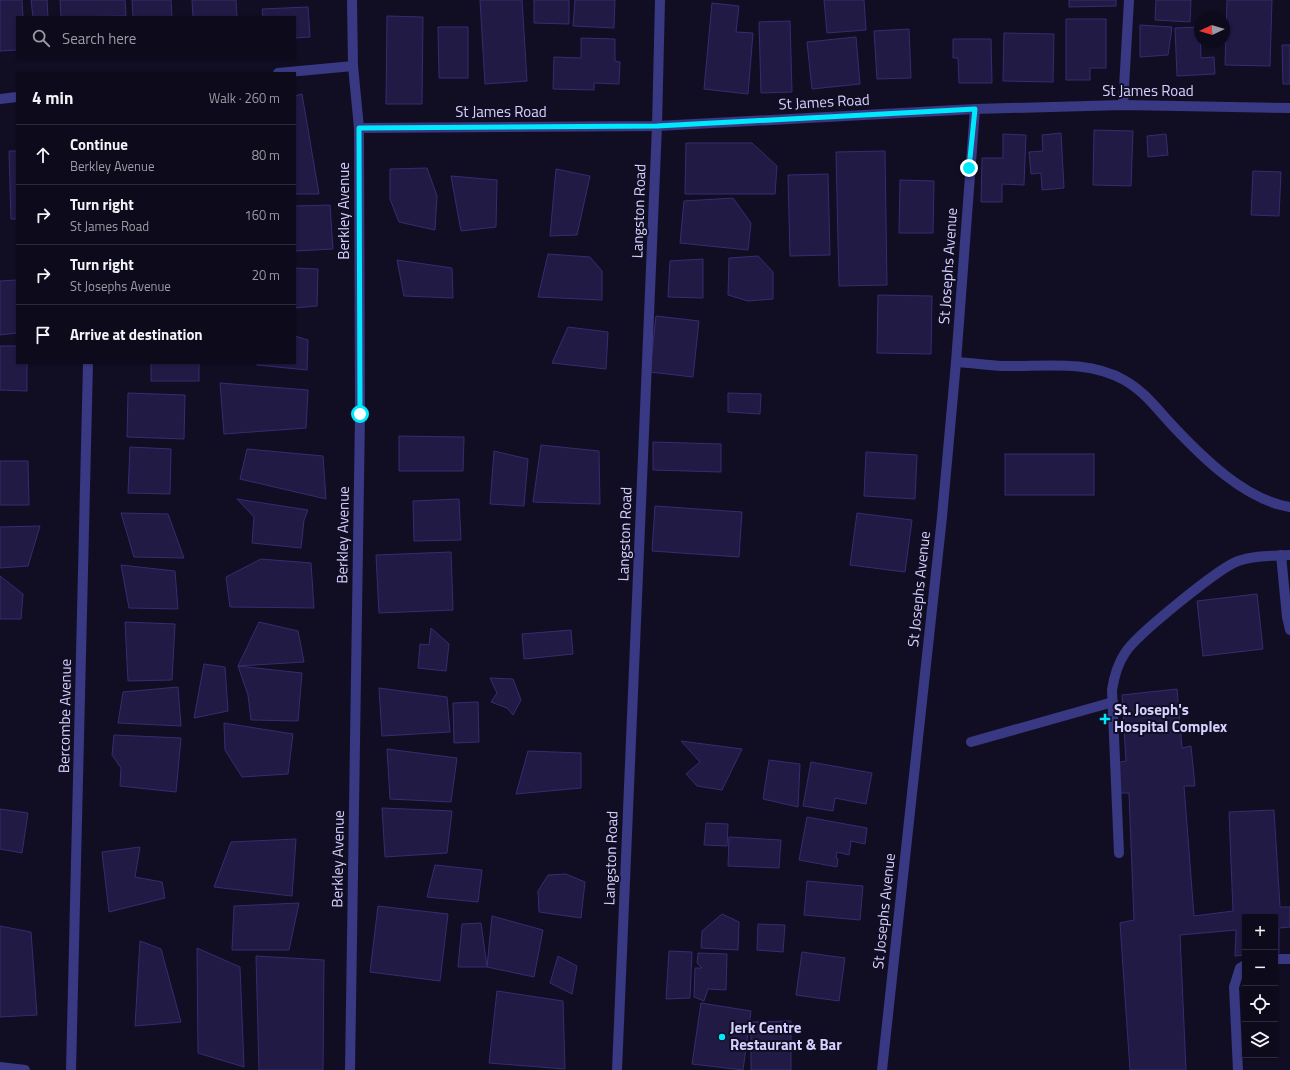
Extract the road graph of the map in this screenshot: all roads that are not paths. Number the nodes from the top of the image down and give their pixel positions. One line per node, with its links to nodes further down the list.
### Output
1 (352, 0): 4 (street, Berkley Avenue)
2 (660, 0): 11 (street, Langston Road)
3 (1129, 0): 8 (street)
4 (353, 66): 5 (street); 12 (street, Berkley Avenue)
5 (289, 72)
6 (16, 97): 7 (street)
7 (0, 99)
8 (1124, 105): 9 (street, St James Road); 10 (street, St James Road)
9 (1290, 108)
10 (975, 109): 11 (street, St James Road); 13 (street, St Josephs Avenue)
11 (657, 126): 12 (street, St James Road); 28 (street, Langston Road)
12 (359, 128): 27 (street, Berkley Avenue)
13 (956, 362): 15 (street); 29 (street, St Josephs Avenue)
14 (88, 364): 26 (street, Bercombe Avenue)
15 (1290, 507)
16 (1285, 555): 17 (street); 18 (street)
17 (1290, 630)
18 (1113, 702): 19 (street); 20 (street)
19 (971, 742)
20 (1119, 853)
21 (1278, 959): 22 (street)
22 (1290, 959)
23 (1242, 967): 30 (street)
24 (0, 1067): 25 (street)
25 (25, 1070)
26 (71, 1070)
27 (350, 1070)
28 (617, 1070)
29 (882, 1070)
30 (1238, 1070)

